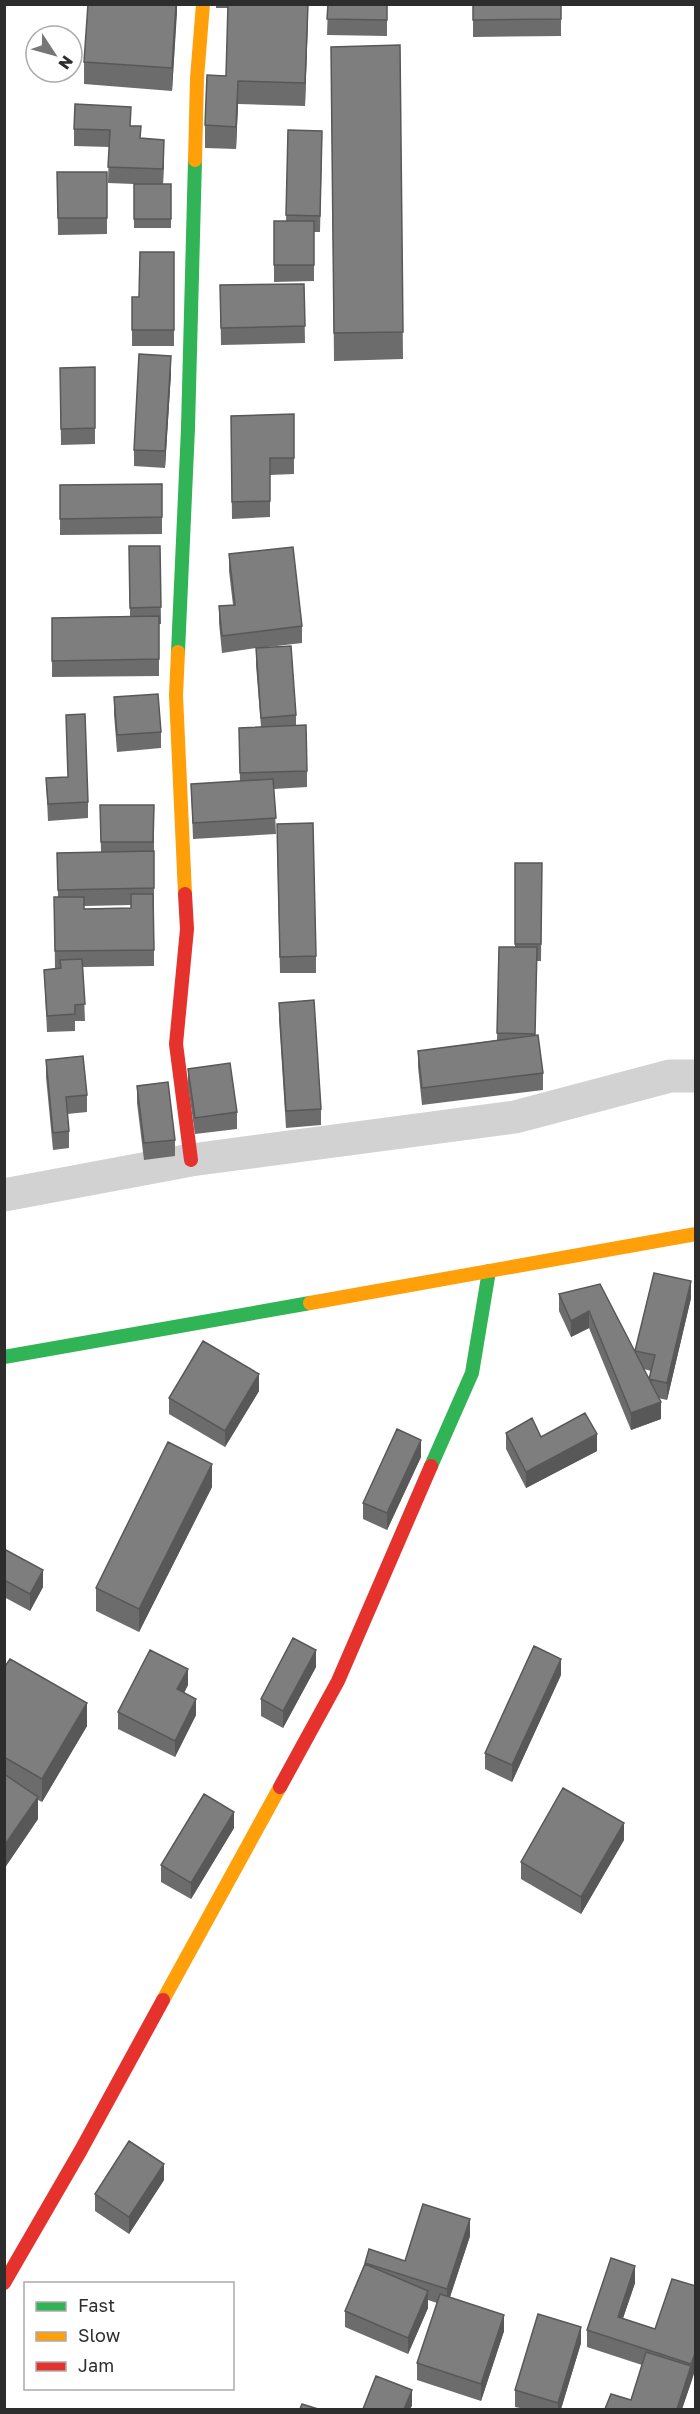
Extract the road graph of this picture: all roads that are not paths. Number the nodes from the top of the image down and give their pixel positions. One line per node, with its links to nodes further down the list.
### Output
1 (203, 4): 3 (street)
2 (696, 1076): 3 (street)
3 (191, 1160): 4 (street)
4 (4, 1195)
5 (696, 1234): 6 (street)
6 (489, 1271): 7 (street); 8 (street)
7 (4, 1357)
8 (4, 2283)

